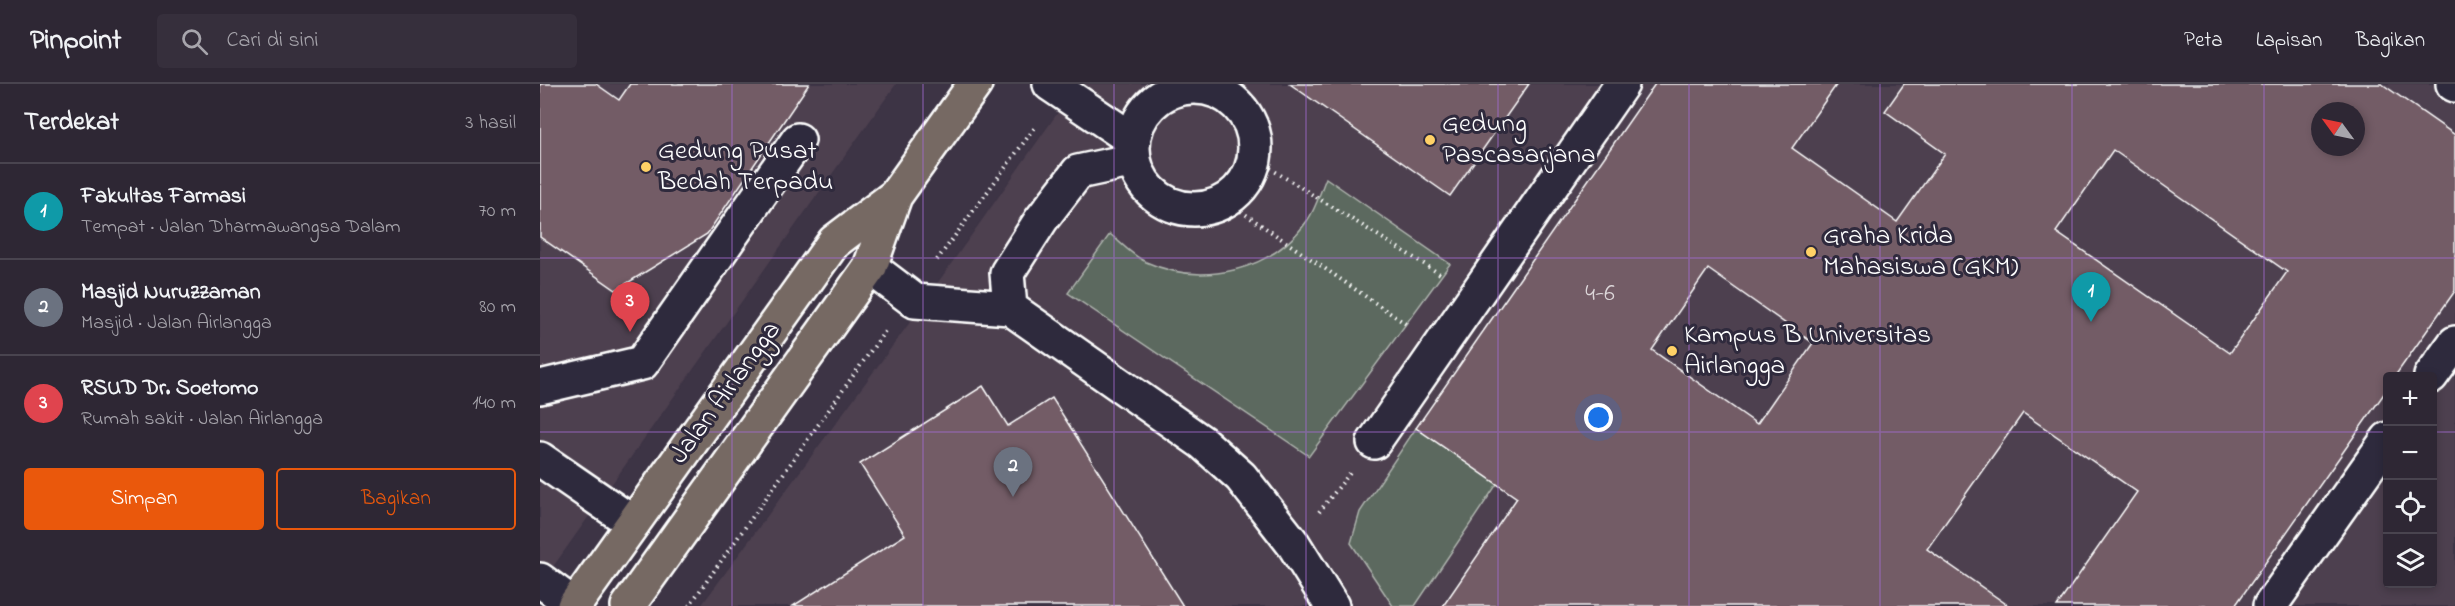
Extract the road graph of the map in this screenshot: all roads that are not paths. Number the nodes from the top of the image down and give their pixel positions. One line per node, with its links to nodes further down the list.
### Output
1 (975, 84): 7 (main road, Jalan Airlangga)
2 (1622, 84): 13 (street)
3 (1056, 88): 6 (street)
4 (1168, 88): 6 (street); 6 (street)
5 (798, 140): 12 (street)
6 (1134, 150): 9 (street)
7 (895, 195): 8 (main road, Jalan Airlangga); 16 (main road, Jalan Airlangga)
8 (870, 267): 9 (street); 19 (main road, Jalan Airlangga)
9 (1010, 308): 20 (street)
10 (2455, 343): 11 (street)
11 (2434, 372)
12 (540, 387)
13 (1374, 442)
14 (2383, 446): 21 (street)
15 (540, 459): 16 (street)
16 (633, 524): 18 (main road, Jalan Airlangga)
17 (540, 580): 18 (street)
18 (574, 606)
19 (628, 606)
20 (1332, 606)
21 (2270, 606)

